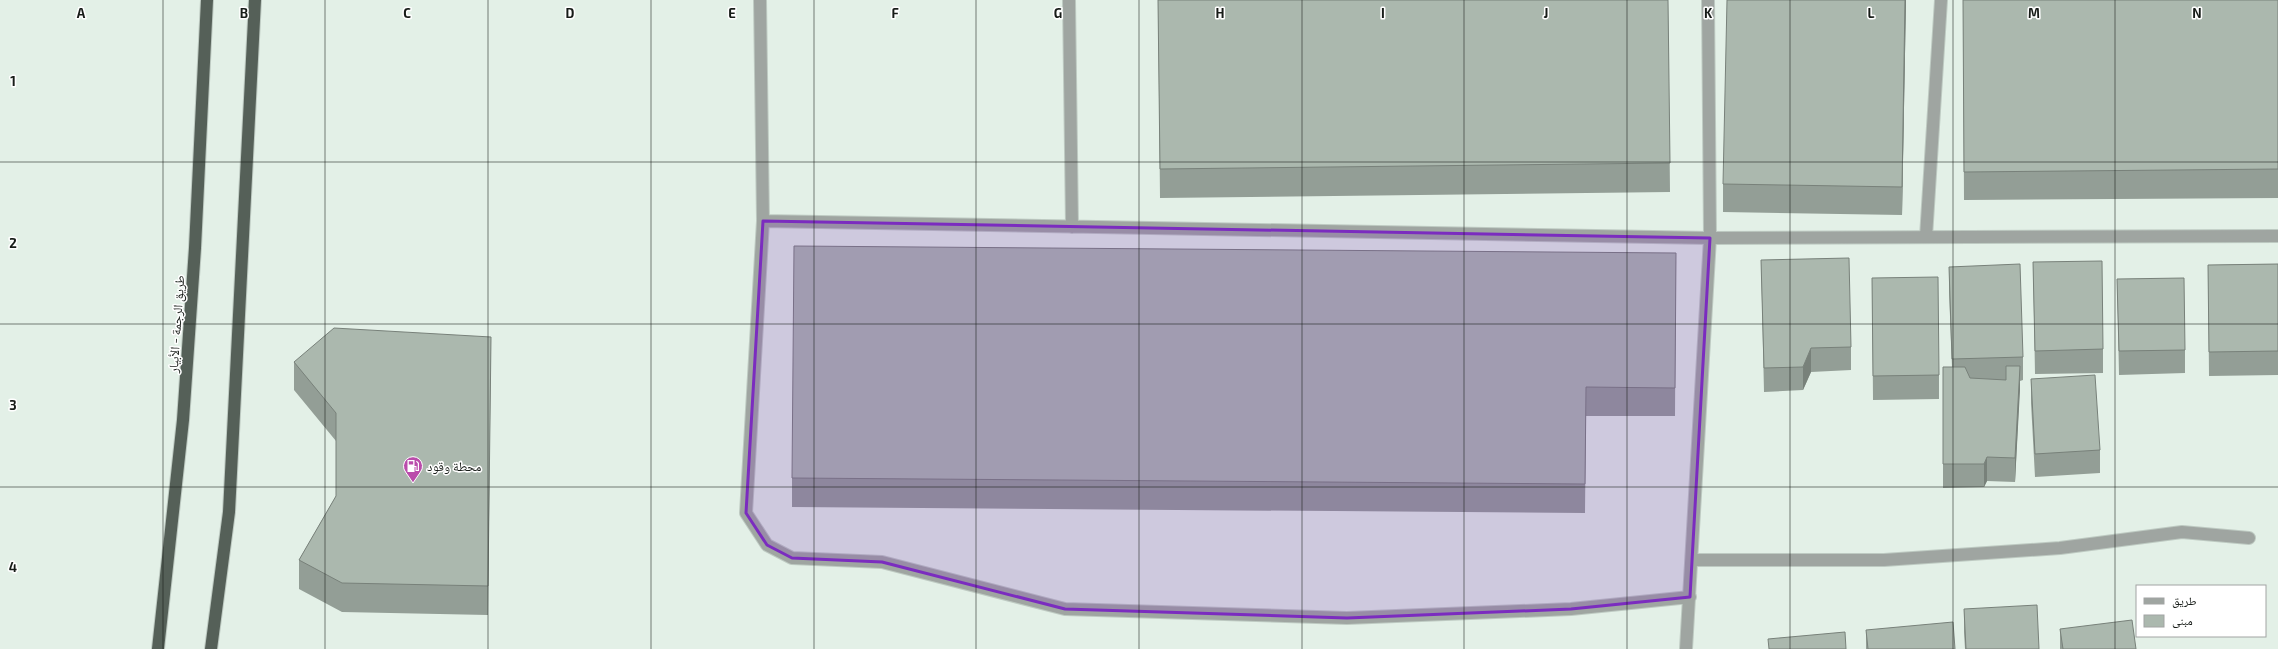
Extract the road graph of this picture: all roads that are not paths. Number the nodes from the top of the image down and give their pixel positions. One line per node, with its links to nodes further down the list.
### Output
1 (207, 0): 15 (highway, طريق الرجمة - الأبيار)
2 (255, 0): 16 (highway)
3 (760, 0): 7 (street)
4 (1069, 0): 8 (street)
5 (1708, 0): 11 (street)
6 (1941, 0): 10 (street)
7 (763, 221): 8 (street); 14 (street)
8 (1072, 227): 11 (street)
9 (2278, 236): 10 (street)
10 (1926, 237): 11 (street)
11 (1710, 238): 13 (street)
12 (2249, 538): 13 (street)
13 (1692, 560): 14 (street)
14 (1690, 597): 17 (street)
15 (158, 649)
16 (211, 649)
17 (1686, 649)

